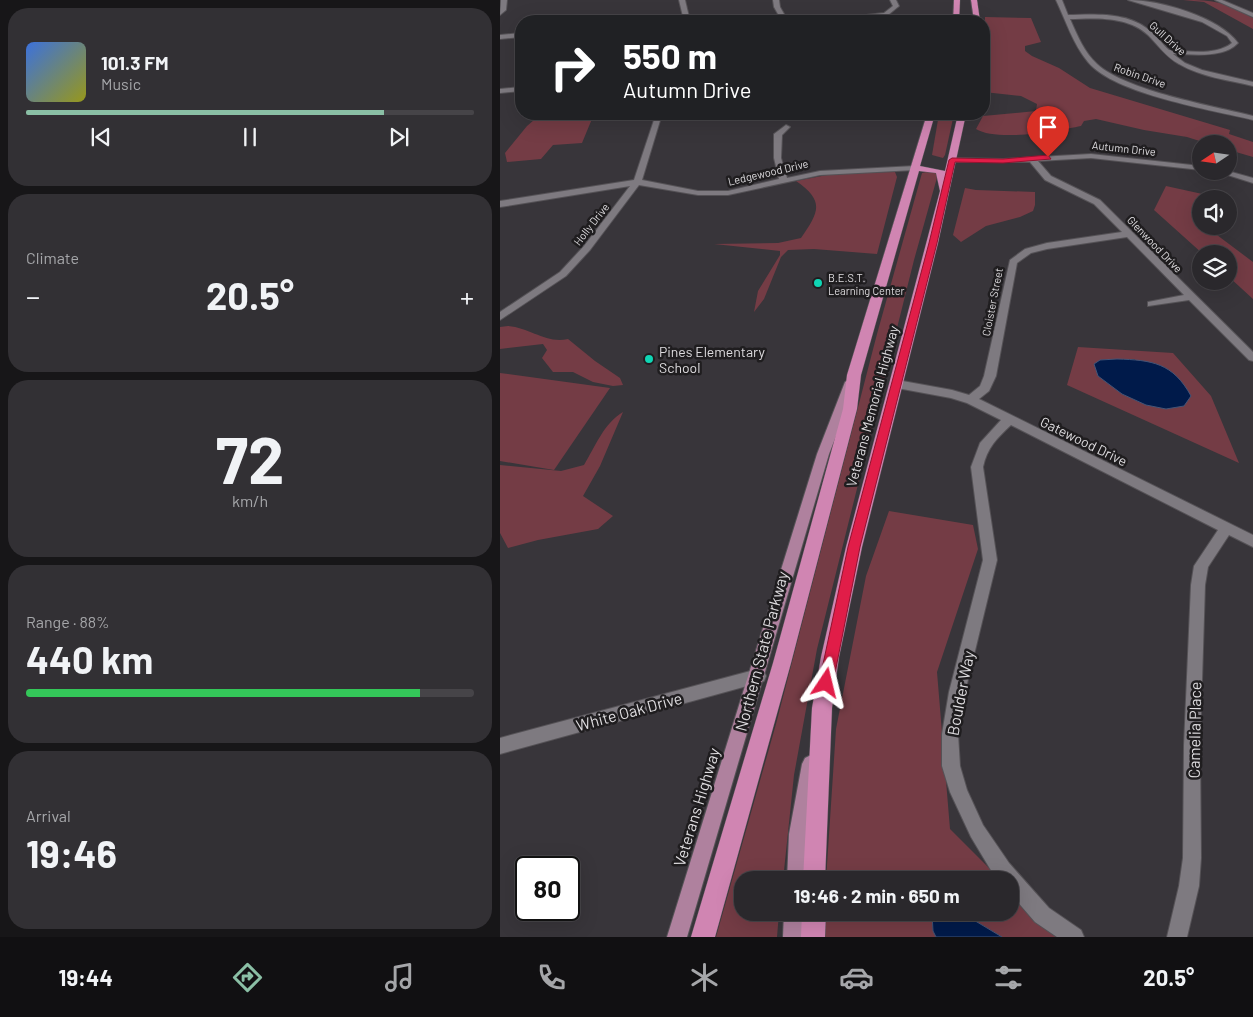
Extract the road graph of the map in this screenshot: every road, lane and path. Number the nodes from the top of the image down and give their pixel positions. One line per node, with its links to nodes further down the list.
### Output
1 (504, 0): 10 (street)
2 (682, 0): 11 (street)
3 (776, 0): 12 (street)
4 (893, 0): 13 (street)
5 (957, 0): 14 (highway)
6 (974, 0): 15 (highway)
7 (1060, 0): 17 (street, Robin Drive)
8 (1131, 0): 20 (street)
9 (1218, 0): 16 (street)
10 (500, 13)
11 (686, 15)
12 (782, 15)
13 (876, 15)
14 (956, 15)
15 (976, 15)
16 (1253, 16)
17 (1068, 17): 20 (street, Gull Drive); 24 (street, Robin Drive)
18 (515, 36): 19 (street)
19 (500, 37)
20 (1167, 52): 21 (street, Gull Drive)
21 (1253, 84)
22 (515, 90): 23 (street)
23 (500, 91)
24 (1253, 118)
25 (657, 120): 42 (street, Holly Drive)
26 (929, 120): 29 (highway, Veterans Memorial Highway)
27 (961, 120): 30 (highway, Veterans Memorial Highway)
28 (786, 127): 40 (street)
29 (924, 137): 31 (highway); 37 (highway, Veterans Memorial Highway)
30 (955, 147): 34 (highway, Veterans Memorial Highway); 35 (street, Autumn Drive)
31 (929, 156)
32 (1032, 159): 35 (street, Autumn Drive); 36 (street, Autumn Drive); 46 (street, Glenwood Drive)
33 (940, 160): 34 (highway)
34 (952, 160): 35 (street, Autumn Drive); 44 (highway, Veterans Memorial Highway)
35 (984, 160)
36 (1192, 167)
37 (914, 168): 38 (street, Ledgewood Drive); 43 (highway, Veterans Memorial Highway); 44 (highway)
38 (893, 169): 40 (street, Ledgewood Drive); 43 (street)
39 (1238, 177): 41 (street)
40 (784, 181): 42 (street, Ledgewood Drive)
41 (1253, 181)
42 (637, 182): 45 (street, Ledgewood Drive); 49 (street, Holly Drive)
43 (911, 183): 51 (highway, Veterans Memorial Highway)
44 (944, 200): 52 (highway, Veterans Memorial Highway)
45 (500, 204)
46 (1129, 234): 47 (street, Glenwood Drive); 53 (street, Cloister Street)
47 (1190, 297): 48 (street); 50 (street, Glenwood Drive)
48 (1152, 304)
49 (500, 317)
50 (1253, 358)
51 (854, 375): 57 (main road, Veterans Highway); 65 (highway, Northern State Parkway)
52 (897, 384): 53 (street, Gatewood Drive); 58 (highway, Veterans Memorial Highway)
53 (972, 400): 54 (street, Gatewood Drive)
54 (1009, 420): 55 (street, Gatewood Drive); 68 (street, Boulder Way)
55 (1226, 528): 56 (street, Gatewood Drive); 69 (street, Camelia Place)
56 (1253, 541)
57 (758, 676): 59 (street, White Oak Drive); 64 (main road, Veterans Highway)
58 (822, 708): 60 (main road); 61 (highway)
59 (500, 746)
60 (796, 871)
61 (814, 871)
62 (794, 921): 66 (main road)
63 (814, 921): 67 (highway)
64 (677, 937)
65 (703, 937)
66 (793, 937)
67 (813, 937)
68 (1074, 937)
69 (1177, 937)

